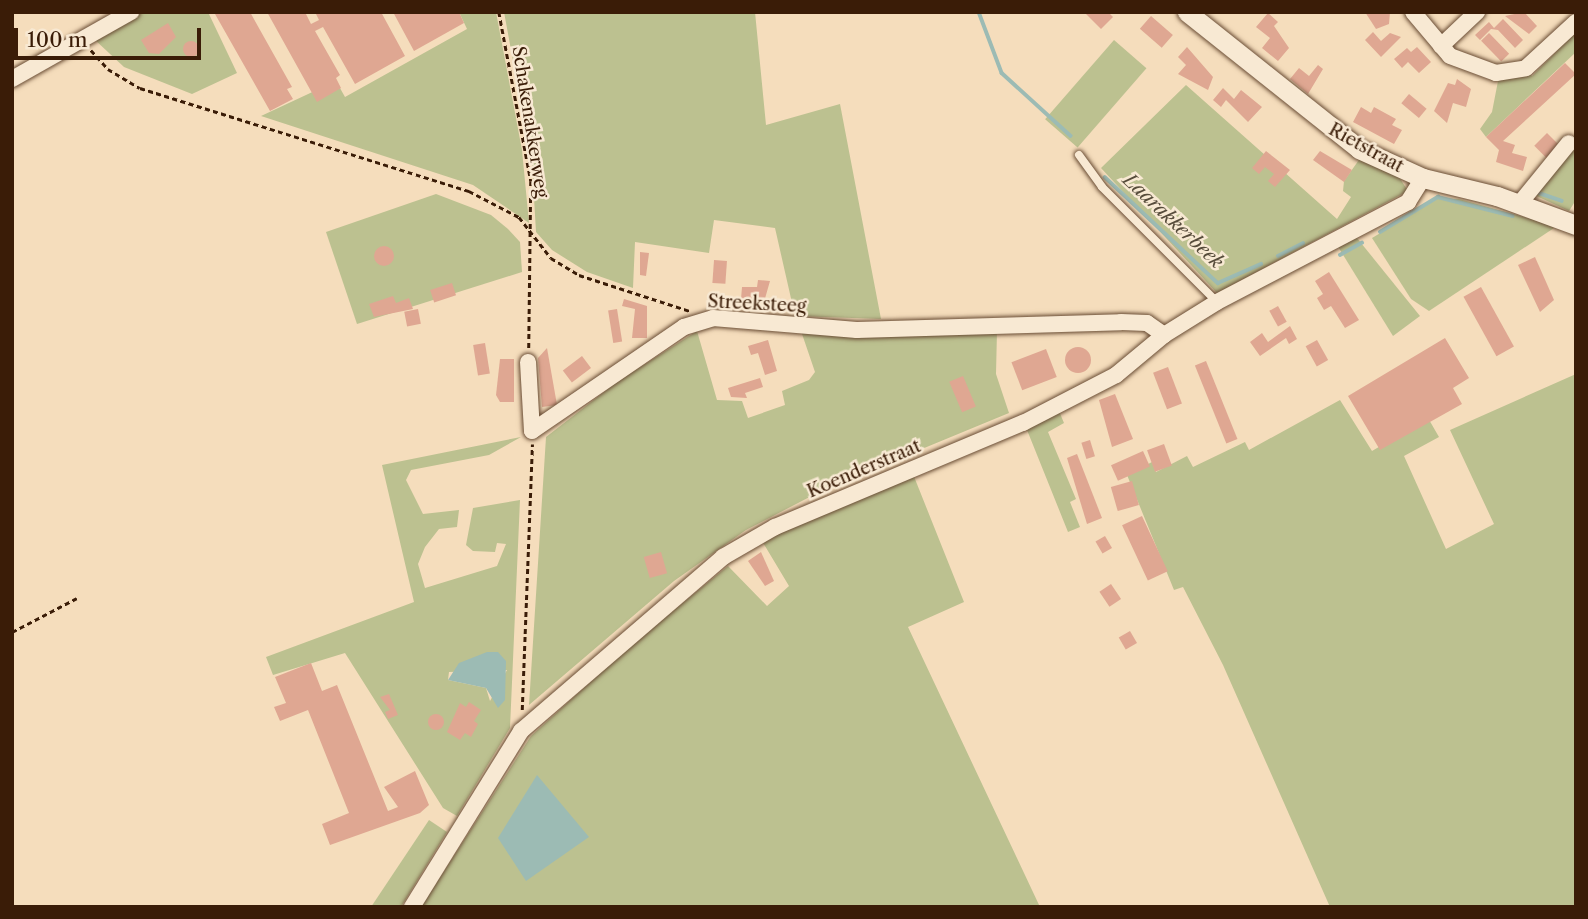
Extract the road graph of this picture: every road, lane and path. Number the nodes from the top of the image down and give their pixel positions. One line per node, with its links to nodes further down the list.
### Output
1 (131, 12): 7 (street)
2 (499, 12): 15 (path, Schakenakkerweg)
3 (1187, 12): 12 (street, Rietstraat)
4 (1412, 12): 8 (street)
5 (1476, 12): 8 (street)
6 (1576, 22): 8 (street)
7 (81, 40): 9 (street); 15 (path)
8 (1441, 46)
9 (12, 79)
10 (1569, 143): 13 (street)
11 (1079, 155): 16 (lane)
12 (1423, 178): 13 (street, Rietstraat); 16 (street, Koenderstraat)
13 (1520, 203): 14 (street, Rietstraat)
14 (1576, 225)
15 (533, 235): 17 (path); 19 (path)
16 (1217, 302): 18 (street, Koenderstraat)
17 (713, 318): 18 (street, Streeksteeg); 20 (street, Streeksteeg)
18 (1164, 335): 23 (street, Koenderstraat)
19 (528, 362): 20 (street)
20 (532, 431): 23 (path)
21 (77, 597): 22 (path)
22 (12, 632)
23 (521, 731): 24 (street, Koenderstraat)
24 (412, 907)

